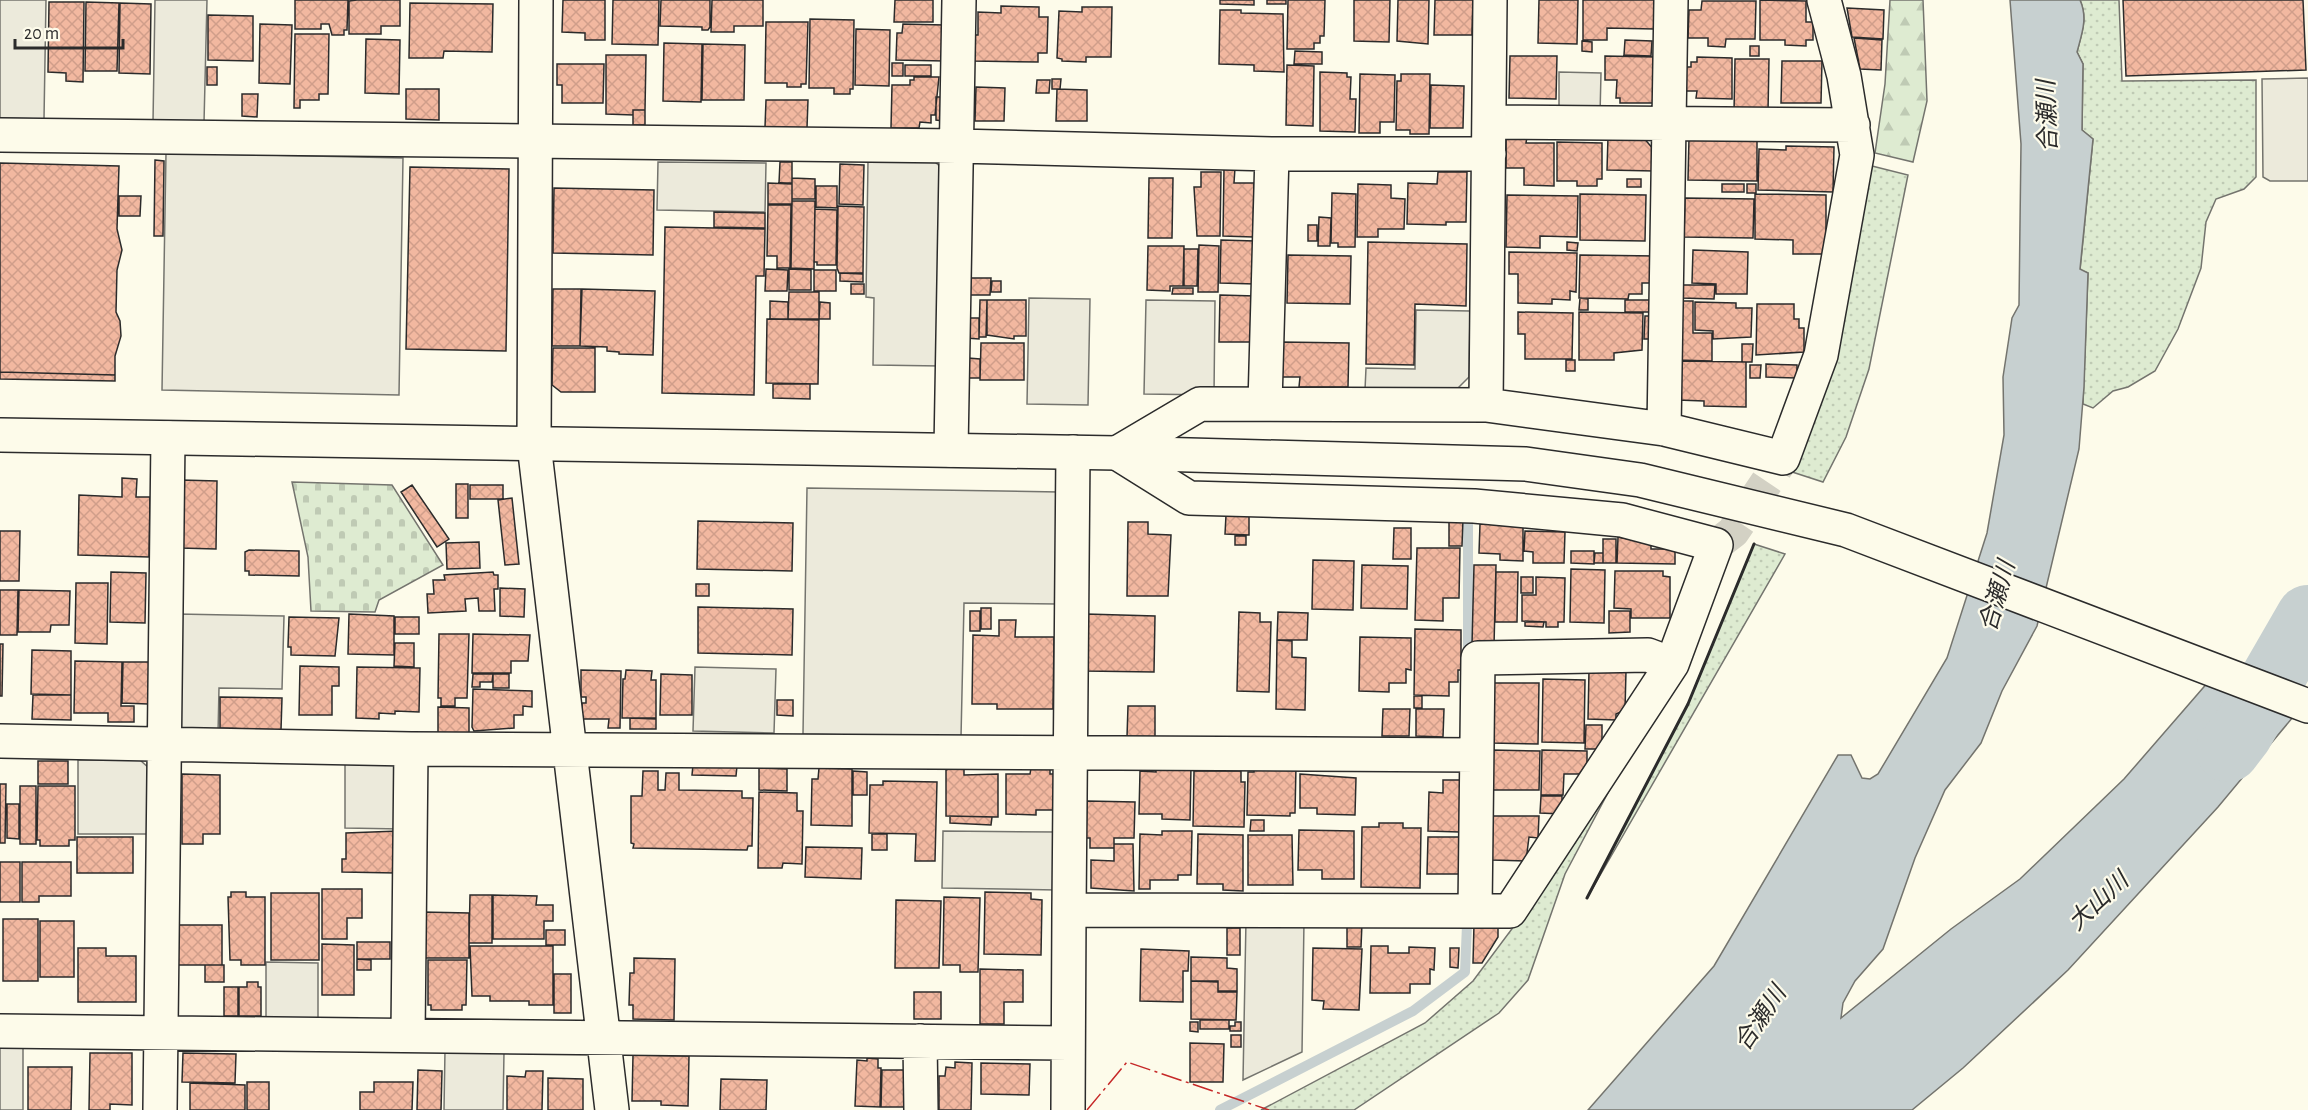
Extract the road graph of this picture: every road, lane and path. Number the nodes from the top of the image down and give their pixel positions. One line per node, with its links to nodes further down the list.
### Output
1 (536, 0): 10 (street)
2 (959, 0): 11 (street)
3 (1490, 0): 6 (street)
4 (1671, 0): 7 (street)
5 (1824, 0): 8 (street)
6 (1489, 122): 7 (street); 13 (street)
7 (1669, 124): 8 (street); 16 (street)
8 (1853, 125): 16 (street)
9 (0, 135): 10 (street)
10 (535, 141): 11 (street); 19 (street)
11 (957, 146): 12 (street); 20 (street)
12 (1272, 154): 13 (street); 14 (street)
13 (1489, 154): 15 (street)
14 (1265, 404): 15 (street); 22 (street)
15 (1486, 405): 16 (street)
16 (1664, 429)
17 (0, 435): 18 (street)
18 (168, 438): 19 (street); 26 (street)
19 (534, 444): 20 (street); 27 (street)
20 (951, 450): 21 (street)
21 (1073, 452): 22 (street); 29 (street)
22 (1117, 453): 23 (street); 24 (street)
23 (1672, 664): 30 (street); 32 (street)
24 (2308, 706)
25 (0, 741): 26 (street)
26 (165, 742): 28 (street); 34 (street)
27 (568, 748): 28 (street); 29 (street); 36 (street)
28 (411, 749): 35 (street)
29 (1069, 751): 30 (street); 31 (street)
30 (1476, 755): 32 (street)
31 (1069, 910): 32 (street); 38 (street)
32 (1475, 911)
33 (0, 1031): 34 (street)
34 (160, 1032): 35 (street); 39 (street)
35 (408, 1035): 36 (street)
36 (604, 1038): 37 (street); 40 (street)
37 (920, 1041): 38 (street); 41 (street)
38 (1068, 1043): 42 (street)
39 (160, 1110)
40 (612, 1110)
41 (921, 1110)
42 (1068, 1110)

